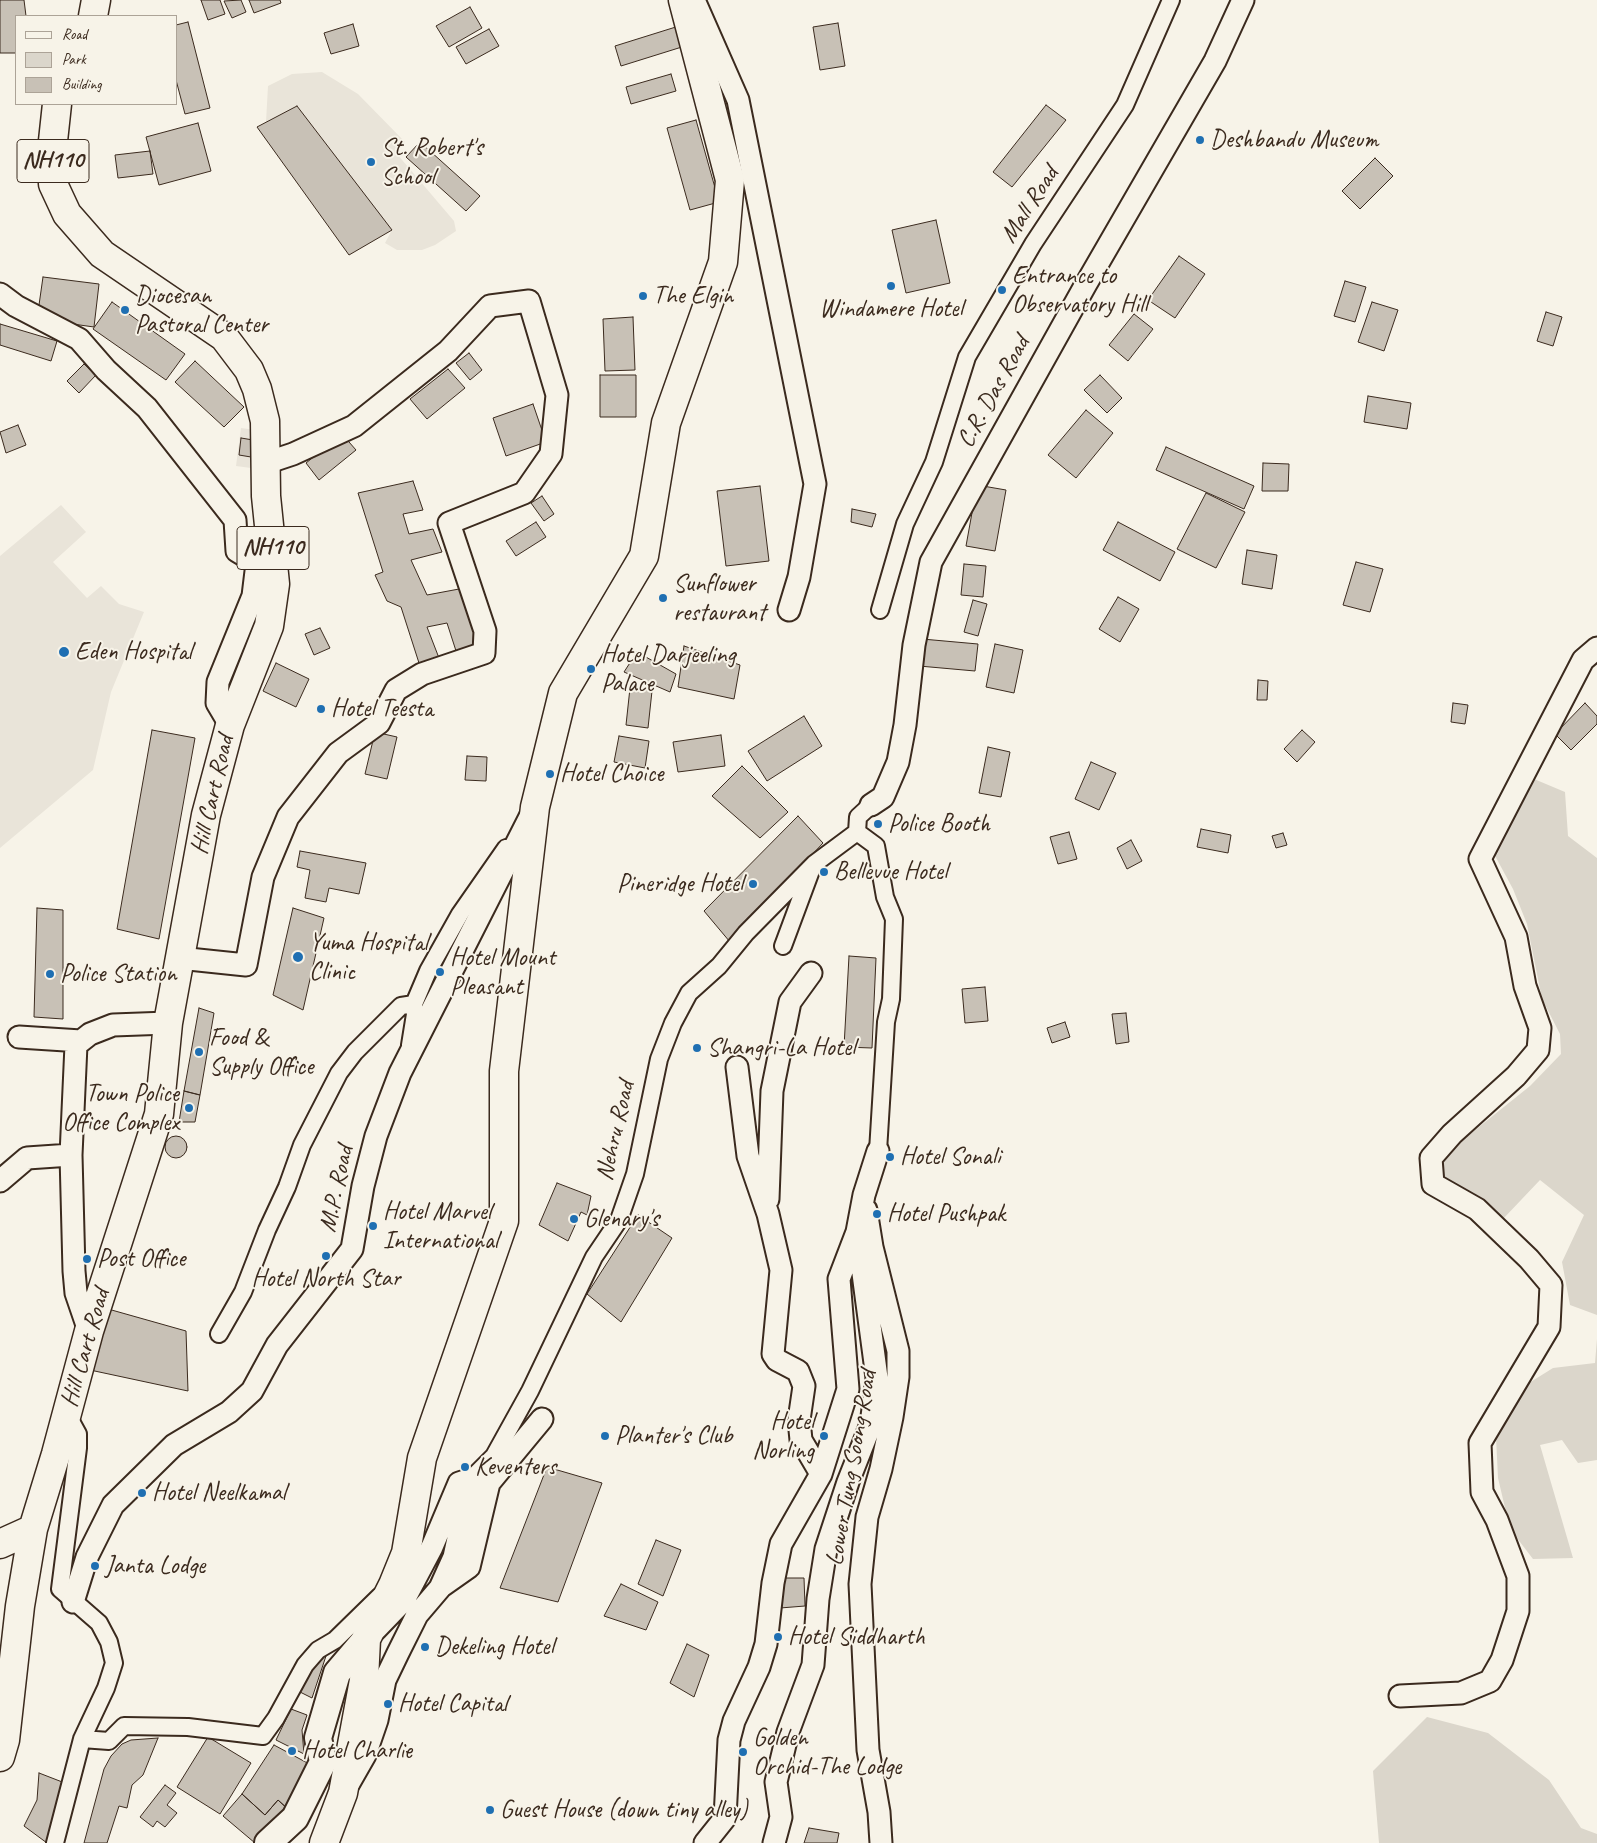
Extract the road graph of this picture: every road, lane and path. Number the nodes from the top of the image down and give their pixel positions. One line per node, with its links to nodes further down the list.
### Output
1 (96, 0): 6 (main road)
2 (683, 0): 15 (main road)
3 (694, 0): 10 (street)
4 (1171, 0): 11 (street, Mall Road)
5 (1243, 0): 14 (street, C.R. Das Road)
6 (93, 15)
7 (57, 105): 9 (main road, Hill Cart Road / NH110)
8 (0, 294): 13 (street)
9 (266, 462): 13 (main road, Hill Cart Road / NH110); 19 (street)
10 (789, 610)
11 (880, 610)
12 (1597, 648): 45 (street)
13 (230, 725): 19 (main road, Hill Cart Road / NH110)
14 (871, 805): 16 (street)
15 (535, 807): 21 (street); 25 (street, M.P. Road); 41 (main road)
16 (857, 832): 17 (street, Nehru Road); 27 (street)
17 (814, 864): 18 (street); 38 (street, Nehru Road)
18 (782, 946)
19 (179, 958): 22 (main road, Hill Cart Road / NH110)
20 (811, 973): 31 (street)
21 (414, 1004): 25 (street); 34 (street)
22 (168, 1024): 24 (street); 33 (main road, Hill Cart Road / NH110)
23 (19, 1037): 24 (street)
24 (81, 1042): 28 (street)
25 (409, 1054): 43 (street, M.P. Road)
26 (737, 1067): 31 (street)
27 (878, 1150): 30 (street)
28 (71, 1155): 29 (street); 33 (street)
29 (0, 1181)
30 (864, 1195): 32 (street); 54 (street, Lower Tung Soong Road)
31 (768, 1214): 37 (street)
32 (857, 1232): 37 (street); 53 (street)
33 (89, 1331): 35 (main road, Hill Cart Road / NH110)
34 (219, 1334)
35 (67, 1414): 39 (main road, Hill Cart Road / NH110); 43 (street)
36 (542, 1419): 42 (street)
37 (821, 1474): 52 (street)
38 (471, 1479): 42 (street); 44 (street)
39 (33, 1526): 40 (main road); 47 (main road, Hill Cart Road)
40 (0, 1544)
41 (395, 1580): 44 (main road); 46 (street)
42 (440, 1588): 48 (street)
43 (73, 1602): 46 (street)
44 (366, 1639): 48 (main road); 50 (street)
45 (1400, 1696)
46 (82, 1739): 49 (street)
47 (0, 1757)
48 (343, 1793): 51 (main road)
49 (55, 1843)
50 (268, 1843)
51 (324, 1843)
52 (705, 1843)
53 (774, 1843)
54 (881, 1843)

